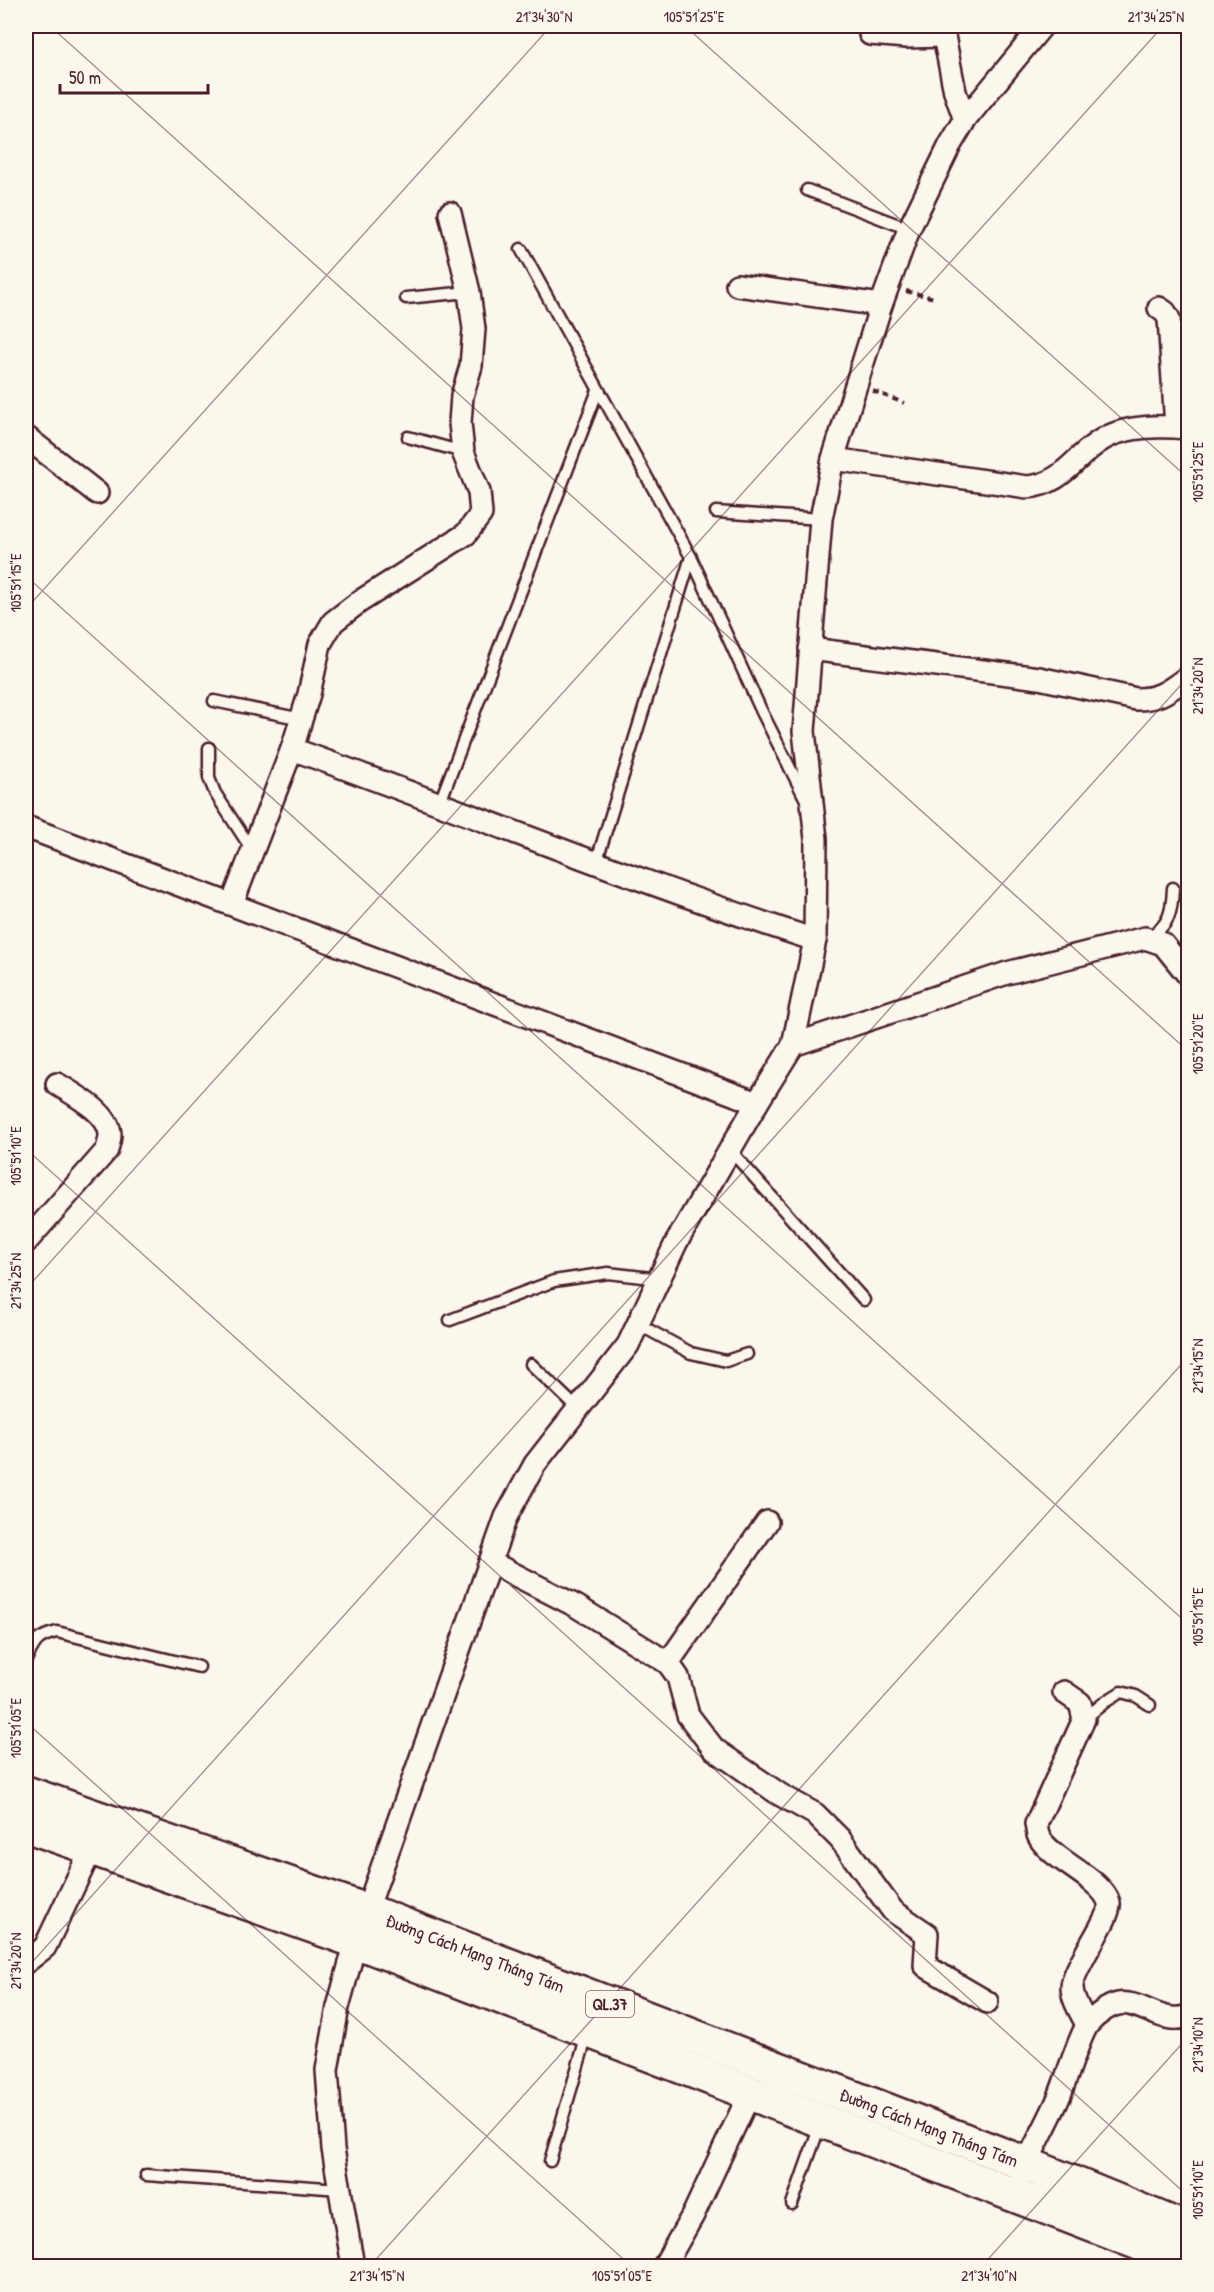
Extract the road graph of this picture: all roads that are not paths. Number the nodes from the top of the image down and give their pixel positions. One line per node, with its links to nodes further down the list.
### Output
1 (1042, 26): 4 (street)
2 (943, 31): 3 (street); 4 (street)
3 (870, 34)
4 (965, 120): 7 (street)
5 (807, 190): 7 (lane)
6 (450, 213): 10 (street)
7 (909, 229): 11 (street)
8 (521, 249): 14 (lane)
9 (737, 285): 11 (street)
10 (469, 292): 12 (lane); 18 (street)
11 (885, 296): 19 (street)
12 (406, 298)
13 (1160, 308): 15 (street)
14 (598, 390): 23 (lane); 30 (lane)
15 (1182, 428): 19 (street)
16 (26, 437): 20 (street)
17 (408, 437): 18 (lane)
18 (463, 452): 27 (street)
19 (833, 459): 22 (street)
20 (97, 493)
21 (716, 512): 22 (lane)
22 (821, 519): 24 (street)
23 (691, 557): 31 (lane); 34 (lane)
24 (810, 649): 25 (street); 31 (street)
25 (1188, 677)
26 (214, 701): 27 (lane)
27 (302, 719): 29 (street)
28 (209, 748): 33 (lane)
29 (292, 749): 30 (street); 33 (street)
30 (440, 802): 34 (street)
31 (814, 814): 38 (street)
32 (26, 827): 36 (street)
33 (252, 850): 36 (street)
34 (596, 862): 38 (street)
35 (1173, 888): 37 (lane)
36 (232, 904): 42 (street)
37 (1145, 938): 39 (street); 40 (street)
38 (815, 940): 40 (street)
39 (1185, 966)
40 (793, 1046): 42 (street)
41 (57, 1084): 44 (street)
42 (757, 1103): 43 (street)
43 (730, 1150): 45 (street); 46 (lane)
44 (26, 1242)
45 (660, 1279): 47 (lane); 48 (street)
46 (864, 1300)
47 (450, 1320)
48 (638, 1324): 49 (lane); 51 (street)
49 (747, 1354)
50 (531, 1364): 51 (lane)
51 (578, 1409): 53 (street)
52 (767, 1522): 55 (street)
53 (490, 1562): 55 (street); 63 (street)
54 (26, 1660): 56 (lane)
55 (668, 1663): 66 (street)
56 (199, 1667)
57 (1064, 1692): 59 (street)
58 (1150, 1705): 59 (lane)
59 (1084, 1719): 68 (street)
60 (26, 1793): 63 (main road, Đường Cách Mạng Tháng Tám / QL.37)
61 (26, 1825): 62 (main road, Đường Cách Mạng Tháng Tám / QL.37)
62 (91, 1850): 64 (main road, Đường Cách Mạng Tháng Tám / QL.37); 65 (street)
63 (367, 1911): 64 (street); 73 (main road, Đường Cách Mạng Tháng Tám / QL.37)
64 (356, 1941): 69 (main road, Đường Cách Mạng Tháng Tám / QL.37); 75 (street)
65 (26, 1962)
66 (987, 2002)
67 (1188, 2016): 68 (street)
68 (1087, 2025): 73 (street)
69 (588, 2031): 70 (main road, Đường Cách Mạng Tháng Tám / QL.37); 72 (lane)
70 (750, 2093): 71 (main road, Đường Cách Mạng Tháng Tám / QL.37); 81 (street)
71 (822, 2121): 76 (main road, Đường Cách Mạng Tháng Tám / QL.37); 77 (lane)
72 (550, 2161)
73 (1026, 2164): 76 (street); 78 (main road, Đường Cách Mạng Tháng Tám / QL.37)
74 (146, 2175): 75 (lane)
75 (340, 2189): 80 (street)
76 (1013, 2194): 79 (main road, Đường Cách Mạng Tháng Tám / QL.37)
77 (792, 2204)
78 (1188, 2230)
79 (1188, 2262)
80 (353, 2266)
81 (664, 2266)

